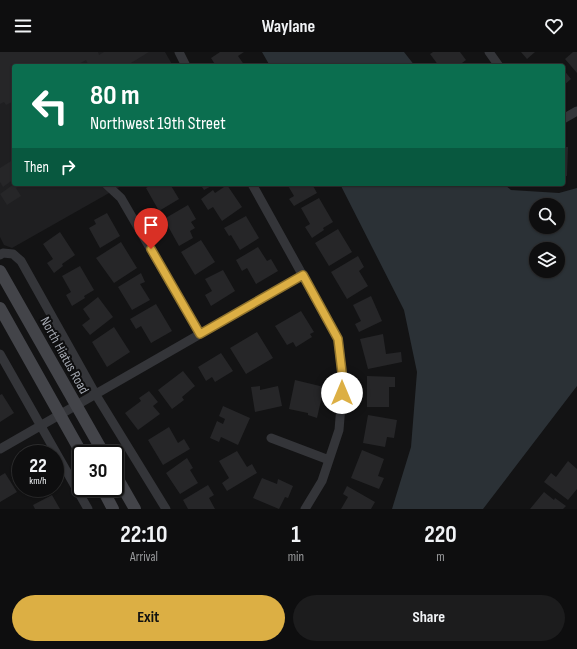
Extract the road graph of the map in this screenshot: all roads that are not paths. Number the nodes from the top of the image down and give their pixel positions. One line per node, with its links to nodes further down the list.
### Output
1 (179, 52): 3 (street)
2 (489, 52): 4 (street)
3 (185, 64)
4 (498, 64)
5 (577, 111): 6 (street)
6 (565, 118)
7 (108, 186): 13 (street)
8 (253, 186): 11 (street)
9 (0, 255): 15 (street)
10 (0, 271): 16 (main road, North Hiatus Road)
11 (303, 275): 13 (street); 23 (street)
12 (0, 308): 17 (main road)
13 (200, 334): 15 (street)
14 (0, 354): 18 (street)
15 (96, 395): 16 (street); 29 (street)
16 (76, 406): 17 (street); 21 (main road, North Hiatus Road)
17 (60, 415): 18 (street); 20 (main road)
18 (41, 426): 22 (street); 26 (street)
19 (271, 438): 23 (street)
20 (77, 445)
21 (99, 445)
22 (0, 448)
23 (329, 460): 30 (street)
24 (124, 490): 28 (main road)
25 (107, 497): 27 (main road)
26 (88, 509)
27 (113, 509)
28 (135, 509)
29 (166, 509)
30 (305, 509)

